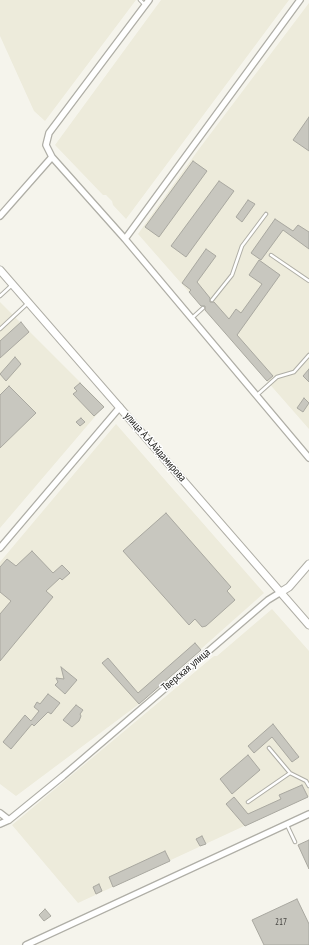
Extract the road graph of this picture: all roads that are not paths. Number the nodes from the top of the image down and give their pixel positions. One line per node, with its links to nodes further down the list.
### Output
1 (140, 0): 4 (lane)
2 (149, 0): 4 (street)
3 (297, 1): 8 (street)
4 (145, 5): 5 (street)
5 (52, 157): 7 (street); 8 (street)
6 (266, 214): 14 (lane)
7 (0, 216)
8 (125, 239): 17 (street)
9 (271, 255): 11 (lane)
10 (0, 270): 12 (main road, улица А.А.Айдамирова)
11 (309, 281)
12 (12, 284): 13 (lane); 15 (main road, улица А.А.Айдамирова)
13 (0, 296)
14 (212, 300)
15 (28, 302): 18 (lane); 21 (main road, улица А.А.Айдамирова)
16 (203, 308): 17 (lane)
17 (192, 318): 20 (street)
18 (0, 329)
19 (309, 355): 20 (lane)
20 (256, 395): 22 (street)
21 (120, 407): 23 (street); 25 (main road, улица А.А.Айдамирова)
22 (309, 458)
23 (0, 548)
24 (309, 564): 25 (main road, Тверская улица)
25 (281, 592): 26 (main road, улица А.А.Айдамирова); 33 (street, Тверская улица)
26 (309, 625)
27 (269, 748): 28 (lane)
28 (290, 773): 29 (lane); 30 (lane)
29 (309, 786)
30 (248, 802)
31 (0, 813): 33 (street)
32 (309, 814): 35 (street)
33 (9, 820): 34 (street, Тверская улица)
34 (0, 824)
35 (287, 824): 36 (lane); 37 (street)
36 (295, 842)
37 (26, 945)

